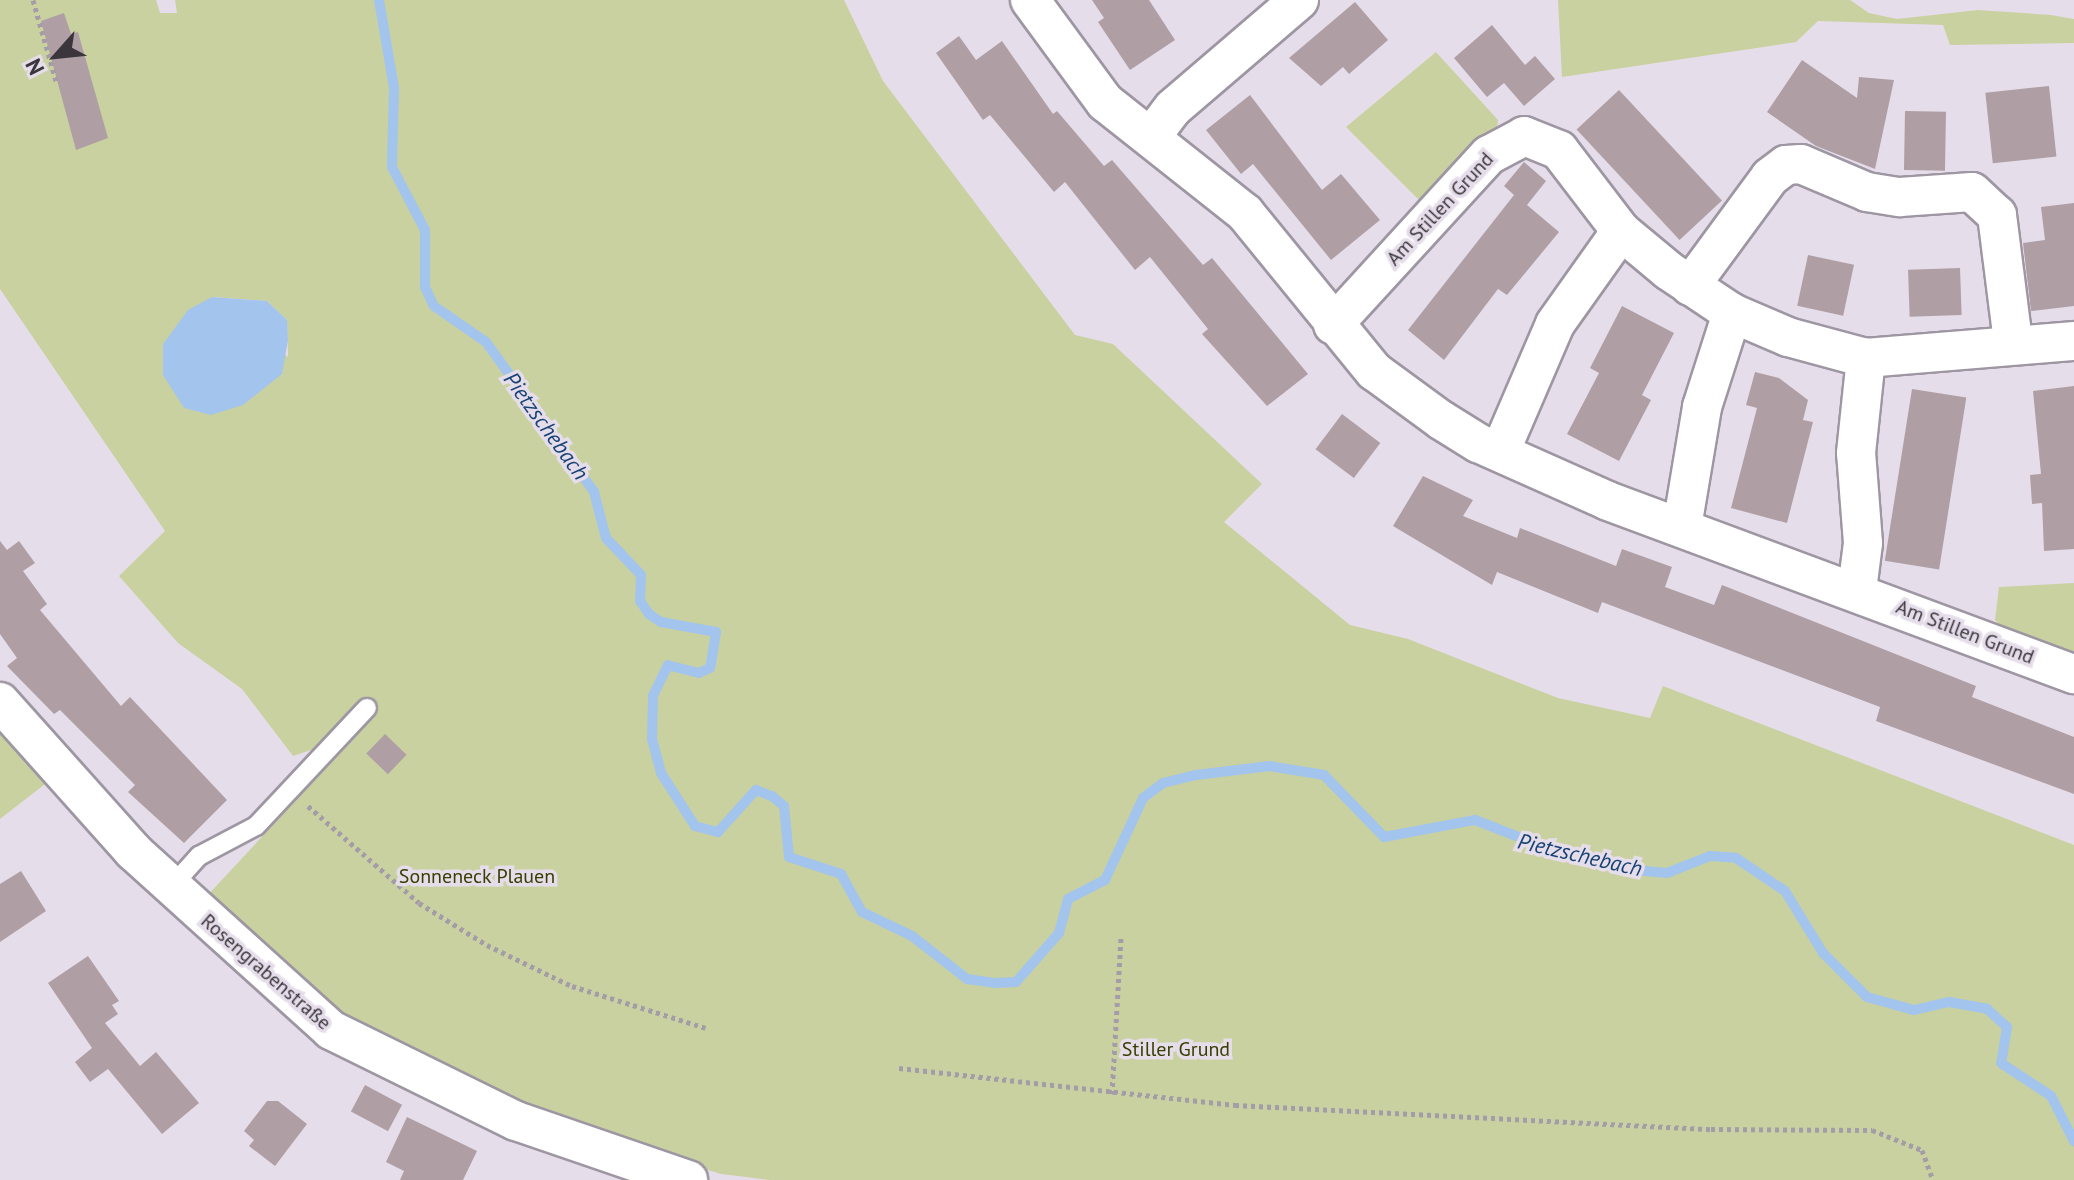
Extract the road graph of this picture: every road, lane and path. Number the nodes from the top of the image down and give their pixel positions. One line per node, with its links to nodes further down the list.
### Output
1 (33, 0): 4 (path)
2 (1030, 0): 5 (street, Am Stillen Grund)
3 (1299, 0): 5 (street)
4 (57, 84)
5 (1151, 137): 9 (street, Am Stillen Grund)
6 (1621, 231): 7 (street, Am Stillen Grund); 9 (street, Am Stillen Grund); 13 (street)
7 (1690, 286): 8 (street, Am Stillen Grund); 10 (street)
8 (1732, 313): 12 (street, Am Stillen Grund); 14 (street)
9 (1333, 325): 13 (street, Am Stillen Grund)
10 (2013, 341): 11 (street, Am Stillen Grund); 12 (street, Am Stillen Grund)
11 (2074, 341)
12 (1866, 358): 15 (street)
13 (1500, 452): 14 (street, Am Stillen Grund)
14 (1682, 527): 15 (street, Am Stillen Grund)
15 (1857, 590): 16 (street, Am Stillen Grund)
16 (2074, 674)
17 (0, 702): 20 (street, Rosengrabenstraße)
18 (367, 708): 19 (lane)
19 (289, 788): 20 (lane); 22 (path)
20 (171, 887): 25 (street, Rosengrabenstraße)
21 (1121, 936): 24 (path)
22 (706, 1028)
23 (899, 1068): 24 (path)
24 (1112, 1094): 26 (path)
25 (688, 1180)
26 (1933, 1180)

